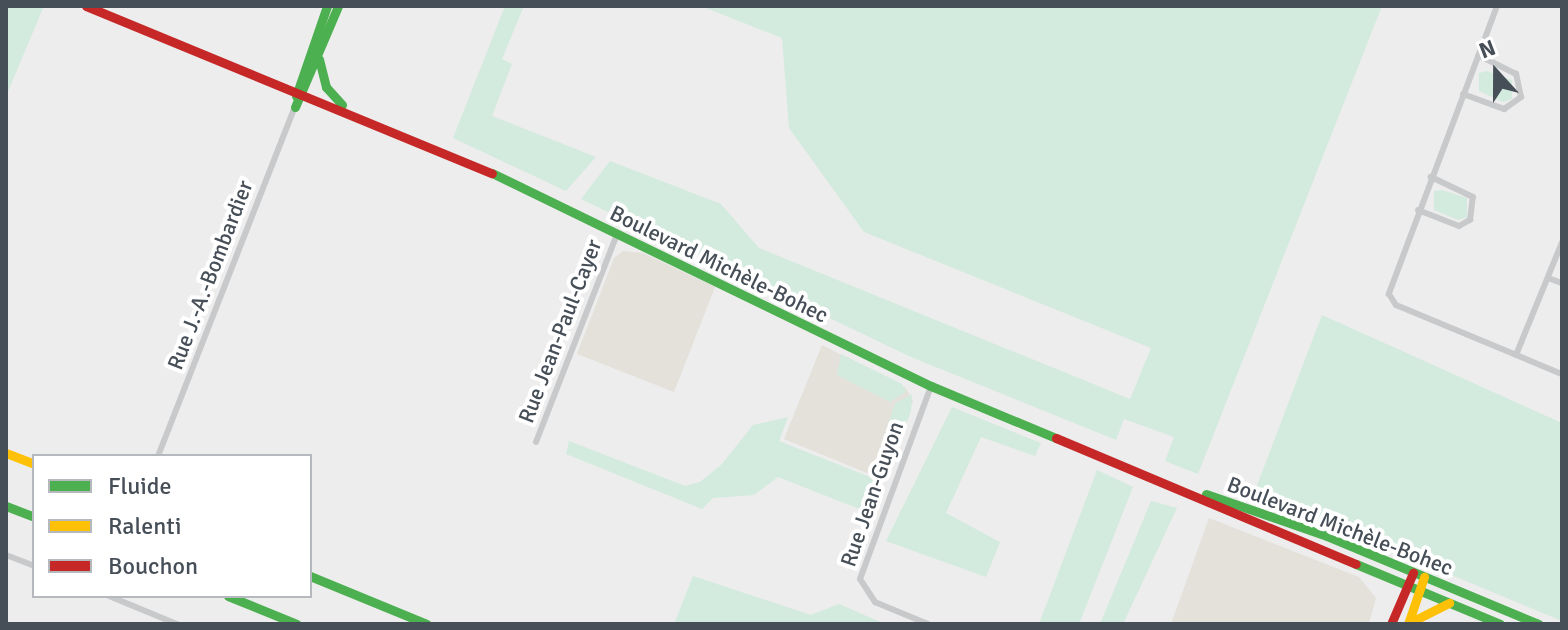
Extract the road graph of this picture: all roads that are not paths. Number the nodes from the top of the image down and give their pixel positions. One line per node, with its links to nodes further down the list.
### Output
1 (86, 6): 7 (main road, Boulevard Michèle-Bohec)
2 (327, 6): 7 (main road, Rue J.-A.-Bombardier)
3 (338, 6): 5 (main road, Rue J.-A.-Bombardier)
4 (1497, 6): 6 (street)
5 (319, 55): 7 (main road, Rue J.-A.-Bombardier); 10 (main road)
6 (1478, 55): 8 (street); 8 (street)
7 (300, 92): 9 (main road, Rue J.-A.-Bombardier); 10 (main road, Boulevard Michèle-Bohec)
8 (1463, 94): 11 (street)
9 (295, 107): 22 (street, Rue J.-A.-Bombardier)
10 (347, 110): 13 (main road, Boulevard Michèle-Bohec)
11 (1431, 177): 12 (street); 12 (street)
12 (1418, 210): 17 (street)
13 (617, 234): 19 (main road, Boulevard Michèle-Bohec); 20 (street, Rue Jean-Paul-Cayer)
14 (1562, 242): 15 (street)
15 (1548, 278): 16 (street); 17 (street)
16 (1562, 283)
17 (1516, 355): 18 (street)
18 (1562, 374)
19 (931, 386): 24 (main road, Boulevard Michèle-Bohec); 40 (street, Rue Jean-Guyon)
20 (536, 442)
21 (6, 453): 23 (main road)
22 (159, 454)
23 (32, 463)
24 (1127, 466): 29 (main road, Boulevard Michèle-Bohec); 32 (main road, Boulevard Michèle-Bohec)
25 (6, 506): 26 (main road)
26 (32, 516)
27 (6, 555): 28 (street)
28 (32, 565)
29 (1413, 573): 31 (main road, Boulevard Michèle-Bohec); 32 (main road)
30 (312, 577): 39 (main road)
31 (1424, 577): 32 (main road); 43 (main road, Boulevard Michèle-Bohec)
32 (1413, 588): 35 (main road, Boulevard Michèle-Bohec); 36 (main road); 41 (main road)
33 (114, 598): 37 (street)
34 (233, 598): 38 (main road)
35 (1449, 603): 36 (main road); 42 (main road, Boulevard Michèle-Bohec)
36 (1408, 623)
37 (177, 624)
38 (297, 624)
39 (427, 624)
40 (928, 624)
41 (1391, 624)
42 (1500, 624)
43 (1538, 624)

